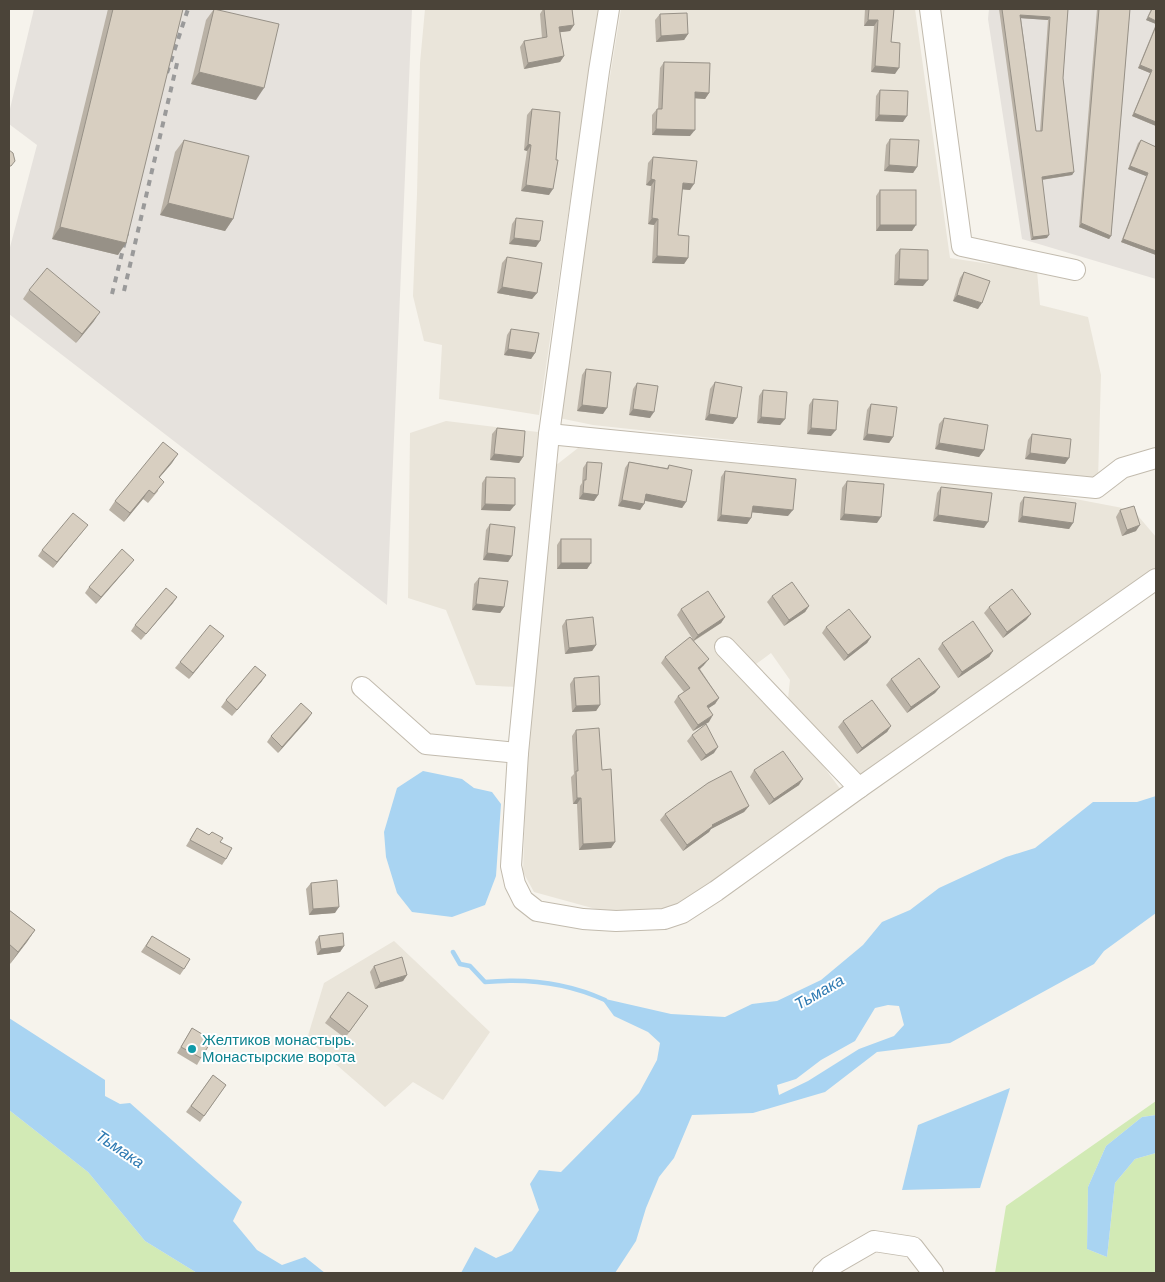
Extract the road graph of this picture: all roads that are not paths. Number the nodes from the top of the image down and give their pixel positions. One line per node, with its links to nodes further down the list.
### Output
1 (609, 9): 4 (street)
2 (930, 9): 3 (street)
3 (1075, 270)
4 (549, 434): 5 (street); 9 (street)
5 (1156, 458)
6 (1156, 579): 10 (street)
7 (725, 647): 10 (street)
8 (362, 687): 9 (street)
9 (518, 753): 10 (street)
10 (859, 788)
11 (823, 1273): 12 (street)
12 (932, 1273)

